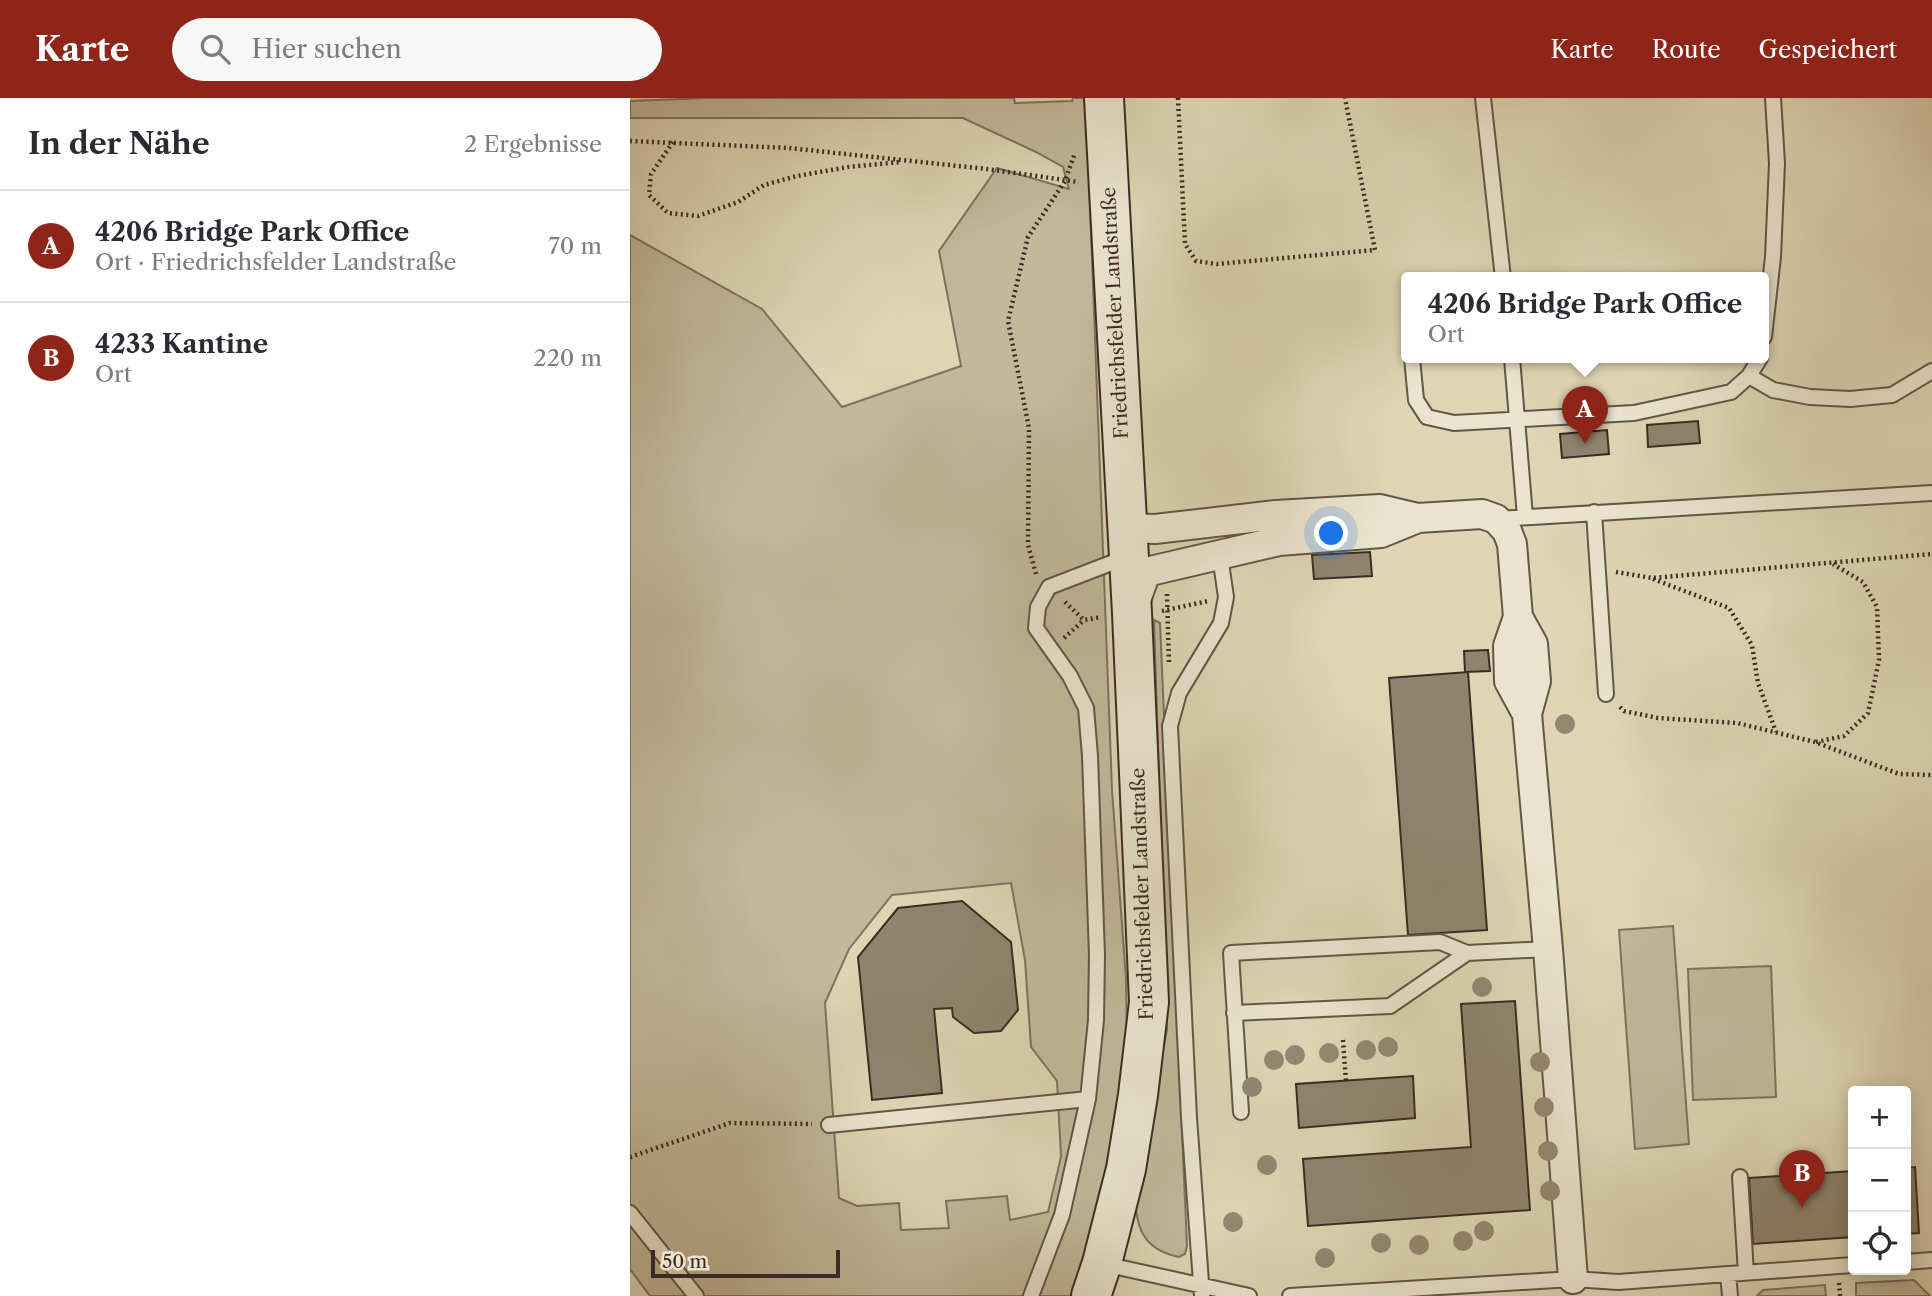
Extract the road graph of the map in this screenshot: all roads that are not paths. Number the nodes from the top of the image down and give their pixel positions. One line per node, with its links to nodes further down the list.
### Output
1 (1104, 98): 17 (main road, Friedrichsfelder Landstraße)
2 (1483, 98): 4 (lane)
3 (1773, 98): 5 (lane)
4 (1502, 272)
5 (1769, 289)
6 (1412, 363): 11 (lane)
7 (1512, 363): 11 (lane)
8 (1757, 363): 10 (lane)
9 (1932, 371): 10 (lane)
10 (1749, 376): 11 (lane)
11 (1518, 419): 14 (lane)
12 (1932, 493): 13 (lane)
13 (1594, 512): 14 (lane); 20 (lane)
14 (1525, 517): 15 (lane)
15 (1496, 519): 16 (street); 21 (street)
16 (1380, 521): 17 (street); 18 (street, Friedrichsfelder Landstraße)
17 (1128, 542): 19 (main road, Friedrichsfelder Landstraße); 24 (lane)
18 (1220, 556): 19 (street, Friedrichsfelder Landstraße); 37 (lane)
19 (1132, 612): 35 (main road, Friedrichsfelder Landstraße)
20 (1606, 694)
21 (1548, 949): 22 (lane); 34 (street)
22 (1467, 953): 23 (lane); 23 (lane)
23 (1234, 1013): 25 (lane)
24 (1088, 1099): 26 (lane); 39 (lane)
25 (1241, 1112)
26 (829, 1125)
27 (1740, 1177): 32 (lane)
28 (630, 1213): 38 (lane)
29 (1932, 1260): 30 (lane)
30 (1911, 1262)
31 (1848, 1265): 32 (lane)
32 (1745, 1273): 33 (lane)
33 (1728, 1274): 36 (lane); 42 (lane)
34 (1573, 1279): 36 (lane); 41 (lane)
35 (1096, 1280): 37 (lane)
36 (1618, 1289)
37 (1201, 1291): 40 (lane)
38 (696, 1296)
39 (1031, 1296)
40 (1249, 1296)
41 (1290, 1296)
42 (1730, 1296)

